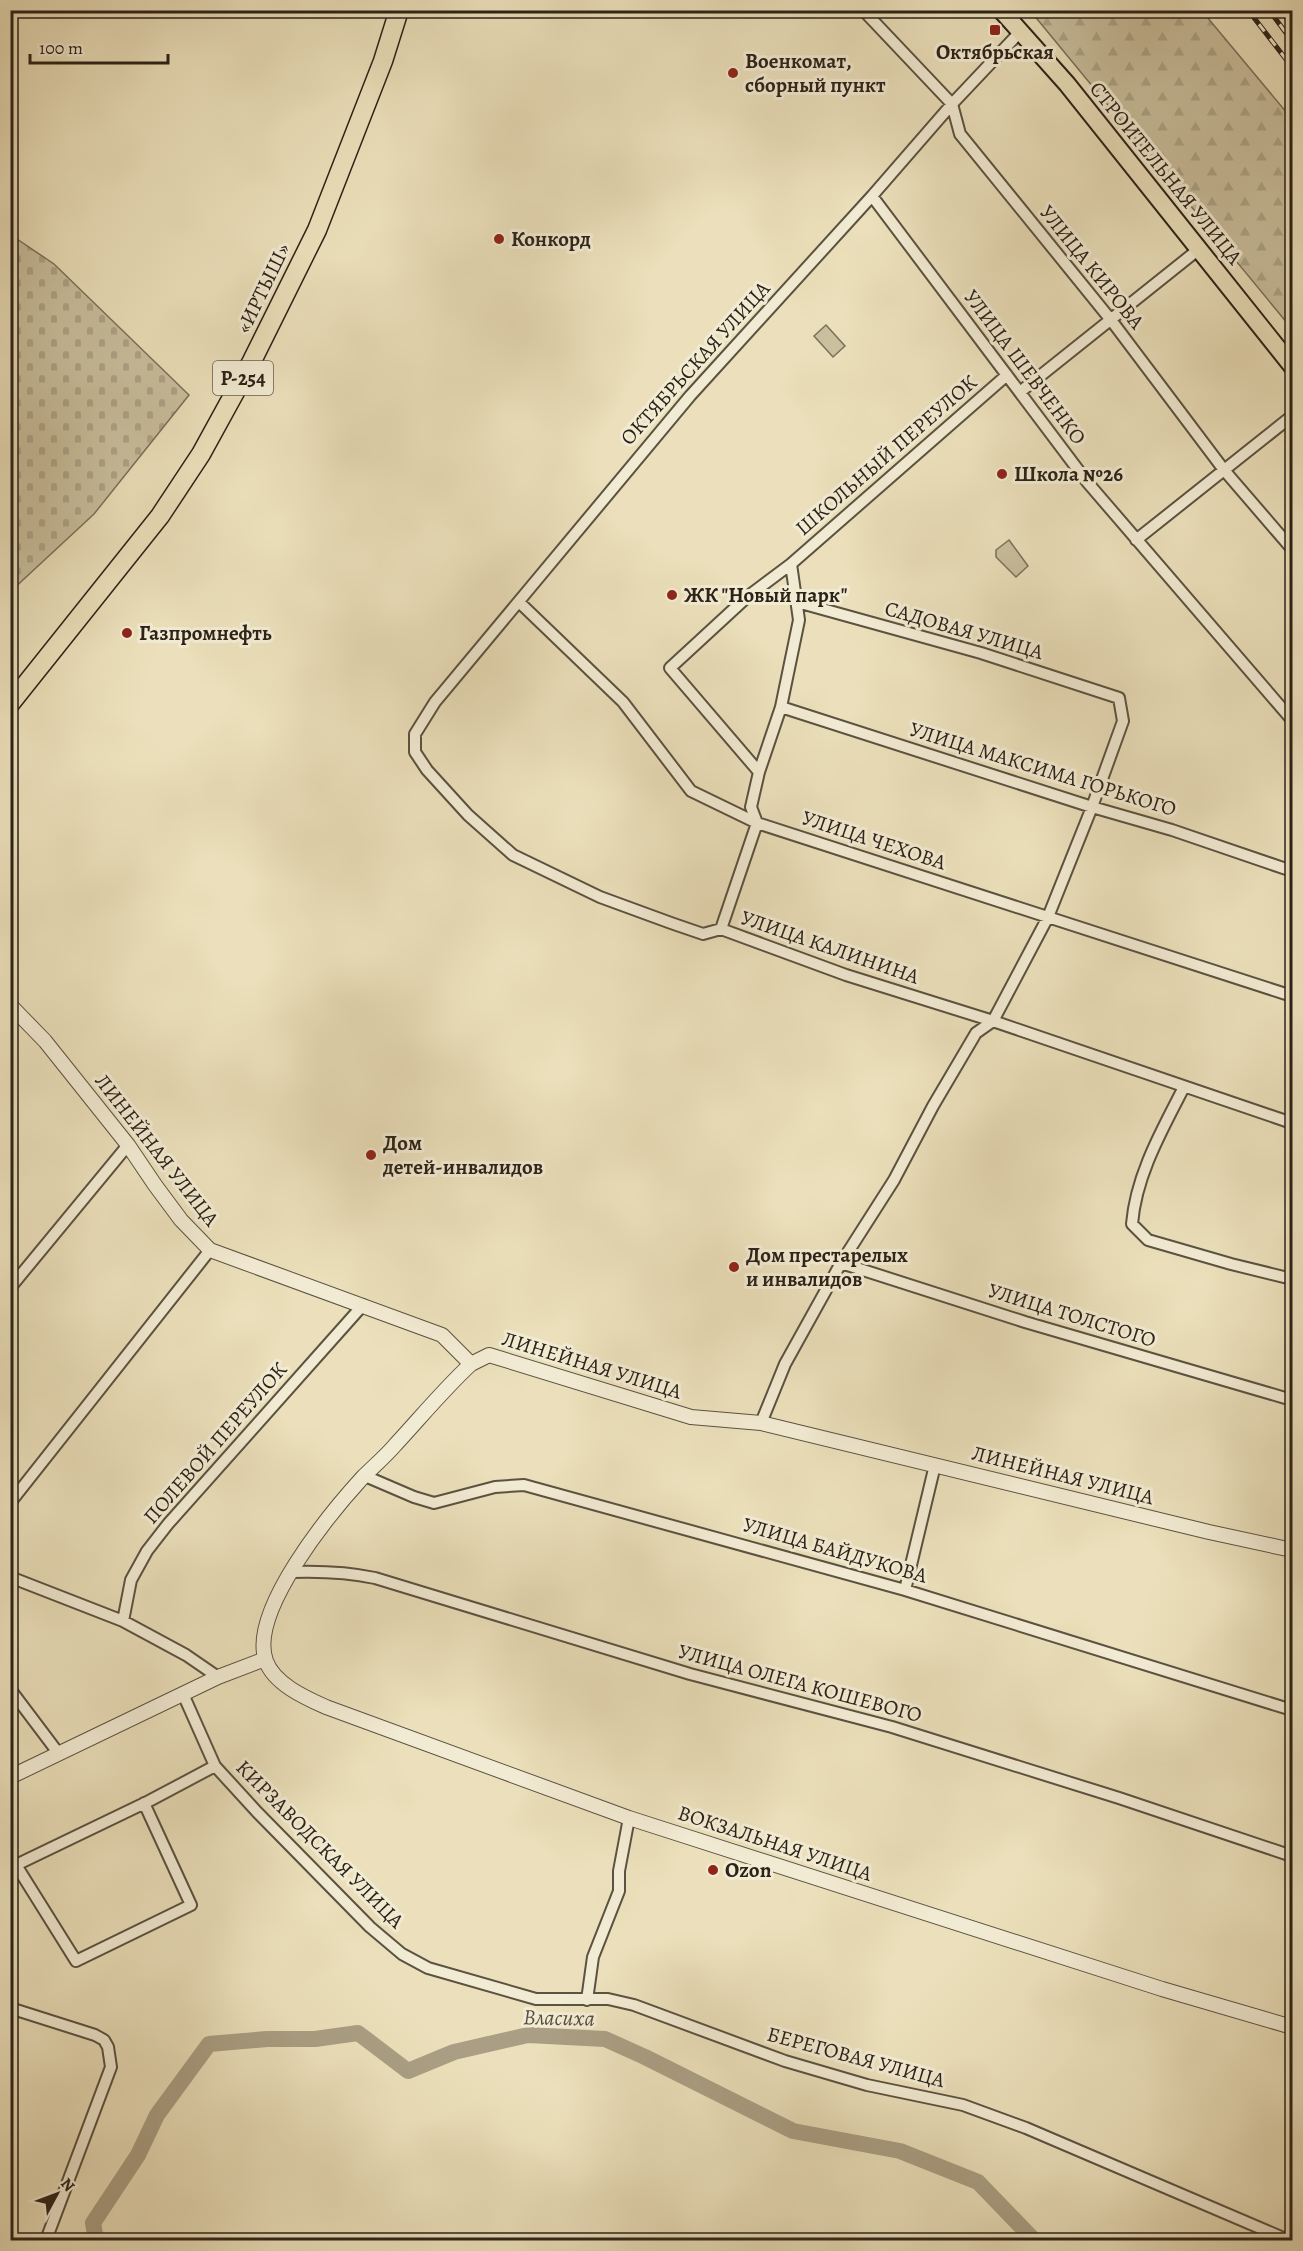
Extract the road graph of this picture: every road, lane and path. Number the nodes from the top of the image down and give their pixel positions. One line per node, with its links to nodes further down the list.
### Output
1 (399, 10): 19 (highway, «ИРТЫШ» / Р-254)
2 (863, 10): 5 (street, УЛИЦА КИРОВА)
3 (1001, 10): 4 (main road, СТРОИТЕЛЬНАЯ УЛИЦА)
4 (1020, 32): 5 (street, ОКТЯБРЬСКАЯ УЛИЦА); 7 (main road, СТРОИТЕЛЬНАЯ УЛИЦА)
5 (952, 104): 6 (street, ОКТЯБРЬСКАЯ УЛИЦА); 8 (street, УЛИЦА КИРОВА)
6 (872, 196): 10 (street, УЛИЦА ШЕВЧЕНКО); 17 (street, ОКТЯБРЬСКАЯ УЛИЦА)
7 (1199, 249): 8 (street); 9 (main road, СТРОИТЕЛЬНАЯ УЛИЦА)
8 (1111, 320): 11 (street); 13 (street, УЛИЦА КИРОВА)
9 (1293, 366)
10 (1006, 375): 11 (street, УЛИЦА ШЕВЧЕНКО); 16 (street, ШКОЛЬНЫЙ ПЕРЕУЛОК)
11 (1020, 392): 14 (street, УЛИЦА ШЕВЧЕНКО)
12 (1293, 416): 13 (street)
13 (1224, 470): 14 (street); 15 (street, УЛИЦА КИРОВА)
14 (1136, 540): 21 (street, УЛИЦА ШЕВЧЕНКО)
15 (1293, 549)
16 (791, 564): 18 (street, ШКОЛЬНЫЙ ПЕРЕУЛОК); 23 (street, ШКОЛЬНЫЙ ПЕРЕУЛОК)
17 (519, 602): 22 (street, ОКТЯБРЬСКАЯ УЛИЦА); 25 (street, УЛИЦА ЧЕХОВА)
18 (796, 602): 20 (street, ШКОЛЬНЫЙ ПЕРЕУЛОК); 24 (street, САДОВАЯ УЛИЦА)
19 (10, 704)
20 (781, 707): 23 (street, ШКОЛЬНЫЙ ПЕРЕУЛОК); 24 (street, УЛИЦА МАКСИМА ГОРЬКОГО)
21 (1293, 720)
22 (416, 734): 28 (street, УЛИЦА КАЛИНИНА)
23 (759, 772): 25 (street)
24 (1092, 807): 26 (street, УЛИЦА МАКСИМА ГОРЬКОГО); 27 (street)
25 (757, 823): 27 (street, УЛИЦА ЧЕХОВА); 28 (street)
26 (1293, 871)
27 (1048, 917): 29 (street, УЛИЦА ЧЕХОВА); 31 (street)
28 (721, 929): 31 (street, УЛИЦА КАЛИНИНА)
29 (1293, 996)
30 (10, 1005): 34 (street, ЛИНЕЙНАЯ УЛИЦА)
31 (993, 1021): 32 (street, УЛИЦА КАЛИНИНА); 36 (street)
32 (1184, 1087): 33 (street, УЛИЦА КАЛИНИНА); 37 (street)
33 (1293, 1123)
34 (128, 1145): 35 (street, ЛИНЕЙНАЯ УЛИЦА); 38 (street)
35 (210, 1250): 39 (street, ЛИНЕЙНАЯ УЛИЦА); 45 (street)
36 (841, 1263): 41 (street, УЛИЦА ТОЛСТОГО); 42 (street)
37 (1293, 1279)
38 (10, 1288)
39 (363, 1305): 40 (street, ЛИНЕЙНАЯ УЛИЦА); 50 (street, ПОЛЕВОЙ ПЕРЕУЛОК)
40 (471, 1364): 42 (street, ЛИНЕЙНАЯ УЛИЦА); 44 (street)
41 (1293, 1400)
42 (761, 1423): 43 (street, ЛИНЕЙНАЯ УЛИЦА)
43 (935, 1465): 46 (street, ЛИНЕЙНАЯ УЛИЦА); 49 (street)
44 (364, 1476): 47 (street); 49 (street, УЛИЦА БАЙДУКОВА)
45 (10, 1503)
46 (1293, 1550)
47 (291, 1572): 51 (street); 61 (street, УЛИЦА ОЛЕГА КОШЕВОГО)
48 (10, 1577): 50 (street)
49 (905, 1590): 55 (street, УЛИЦА БАЙДУКОВА)
50 (123, 1621): 52 (street)
51 (265, 1659): 52 (street); 60 (street, ВОКЗАЛЬНАЯ УЛИЦА)
52 (218, 1677): 54 (street)
53 (10, 1689): 56 (street)
54 (183, 1694): 56 (street); 57 (street, КИРЗАВОДСКАЯ УЛИЦА)
55 (1293, 1710)
56 (59, 1754): 58 (street)
57 (215, 1766): 59 (street); 63 (street, КИРЗАВОДСКАЯ УЛИЦА)
58 (10, 1777)
59 (144, 1803): 62 (street); 62 (street)
60 (629, 1818): 64 (street); 66 (street, ВОКЗАЛЬНАЯ УЛИЦА)
61 (1293, 1856)
62 (13, 1862)
63 (402, 1954): 64 (street, БЕРЕГОВАЯ УЛИЦА)
64 (587, 2000): 68 (street, БЕРЕГОВАЯ УЛИЦА)
65 (10, 2008): 67 (street)
66 (1293, 2027)
67 (46, 2240)
68 (1288, 2241)

